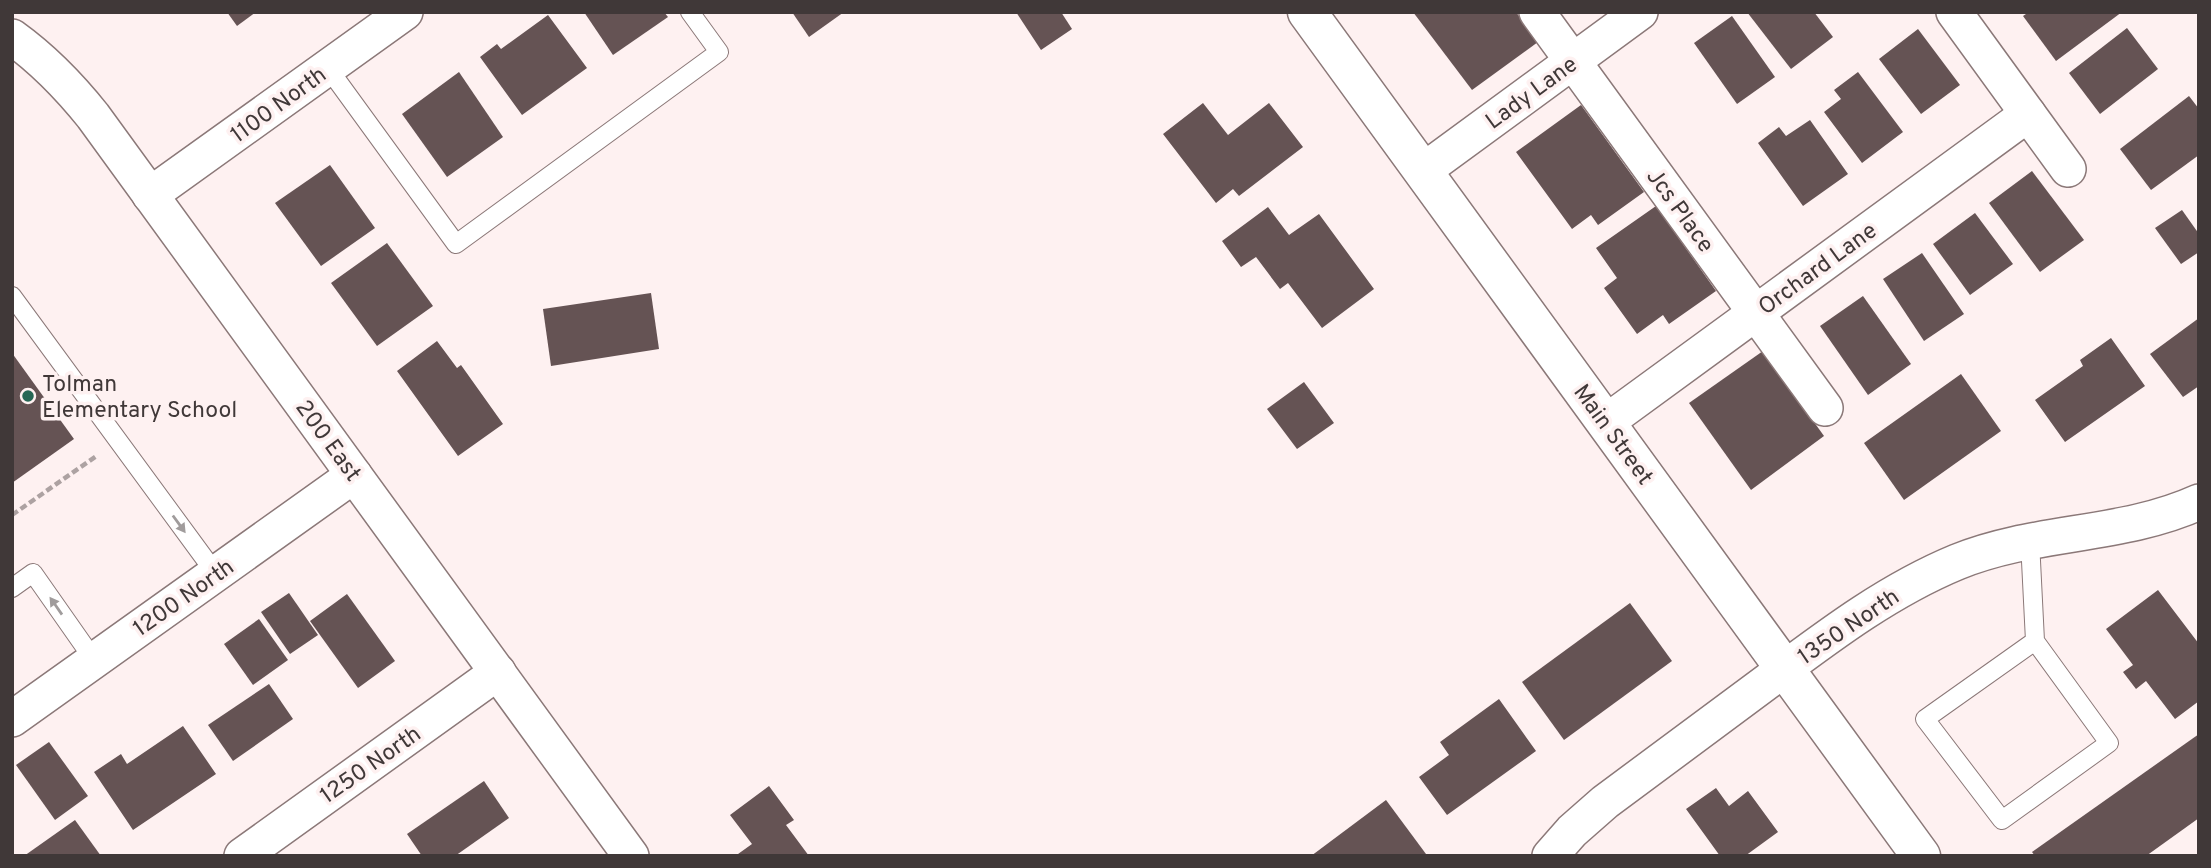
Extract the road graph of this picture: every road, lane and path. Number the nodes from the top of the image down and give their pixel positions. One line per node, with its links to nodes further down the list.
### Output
1 (405, 12): 9 (street, 1100 North)
2 (690, 12): 9 (lane)
3 (1307, 12): 12 (main road, Main Street)
4 (1537, 12): 8 (street, Jcs Place)
5 (1640, 12): 8 (street, Lady Lane)
6 (1954, 12): 10 (street)
7 (15, 44): 13 (street, 200 East)
8 (1573, 62): 12 (street, Lady Lane); 15 (street, Jcs Place)
9 (328, 68): 13 (street, 1100 North)
10 (2028, 114): 11 (street); 15 (street, Orchard Lane)
11 (2068, 169)
12 (1423, 171): 17 (main road, Main Street)
13 (150, 195): 19 (street, 200 East)
14 (12, 296): 23 (lane, one-way to 23)
15 (1756, 313): 16 (street, Jcs Place); 17 (street, Orchard Lane)
16 (1825, 408)
17 (1605, 423): 27 (main road, Main Street)
18 (98, 454): 21 (path)
19 (354, 475): 23 (street, 1200 North); 28 (street, 200 East)
20 (2199, 502): 22 (street, 1350 North)
21 (12, 515)
22 (2030, 541): 25 (lane); 27 (street, 1350 North)
23 (216, 574): 26 (street, 1200 North)
24 (12, 587): 26 (lane, one-way to 24)
25 (2035, 641): 25 (lane)
26 (94, 660): 29 (street, 1200 North)
27 (1785, 669): 32 (street, 1350 North); 33 (main road, Main Street)
28 (498, 673): 30 (street, 1250 North); 31 (street, 200 East)
29 (12, 719)
30 (242, 856)
31 (632, 856)
32 (1550, 856)
33 (1921, 856)

